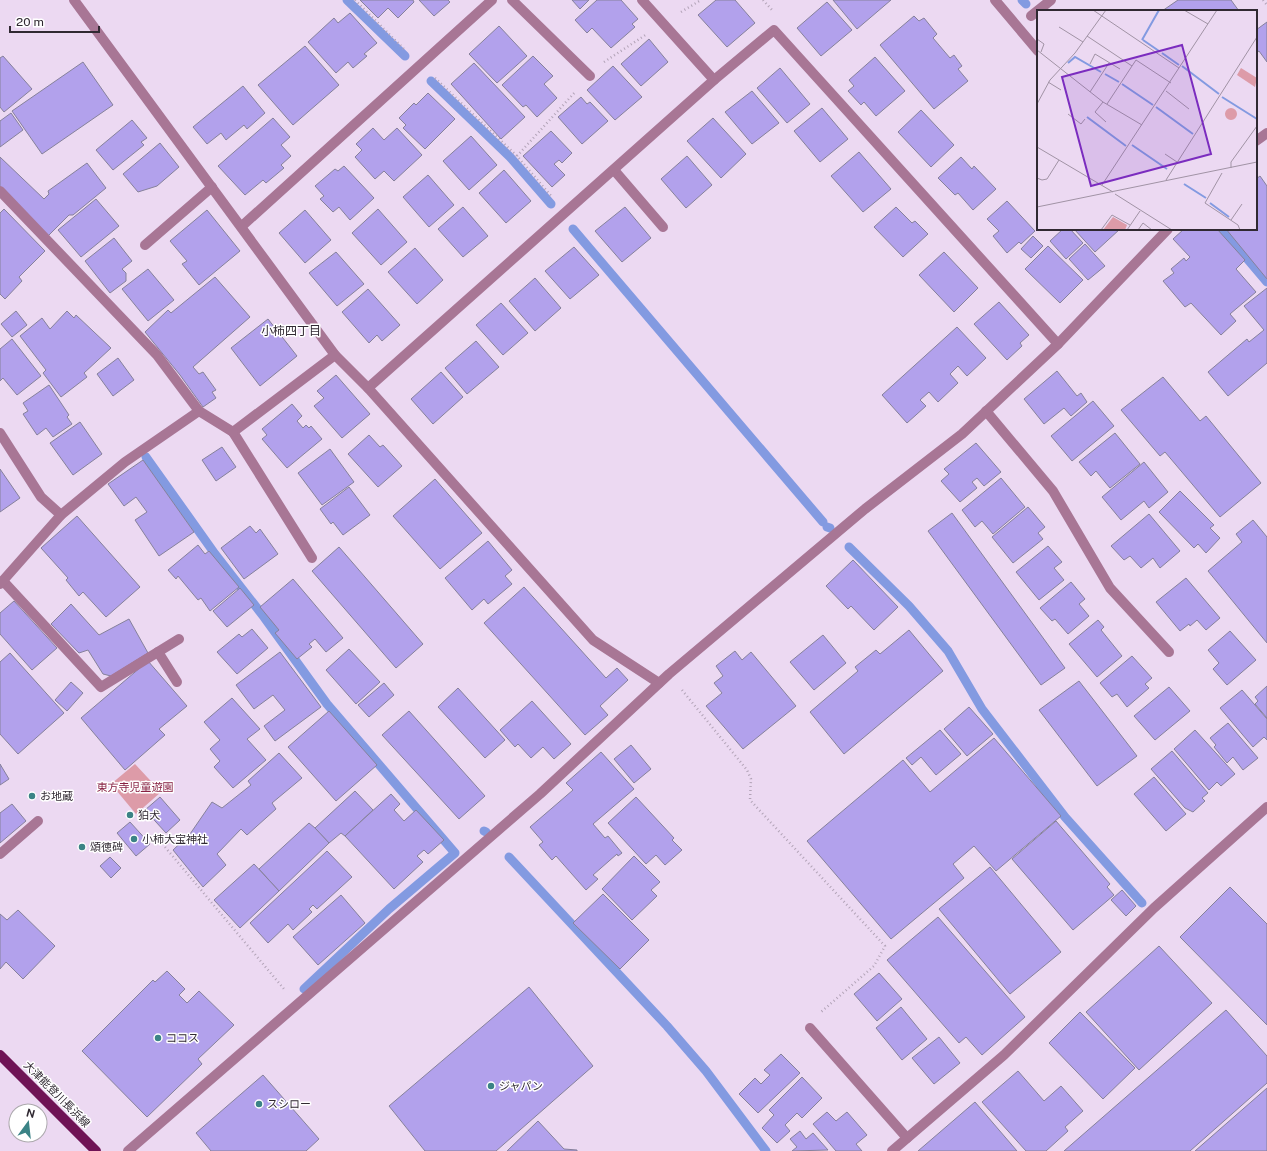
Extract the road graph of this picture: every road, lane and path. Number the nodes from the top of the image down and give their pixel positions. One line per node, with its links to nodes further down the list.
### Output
1 (74, 0): 16 (street)
2 (355, 0): 10 (path)
3 (492, 0): 10 (street)
4 (512, 0): 11 (street)
5 (642, 0): 12 (street)
6 (995, 0): 9 (street)
7 (1263, 0): 8 (path)
8 (1267, 5)
9 (1037, 50)
10 (420, 65): 18 (path); 19 (street)
11 (590, 76)
12 (714, 80): 15 (street); 23 (street)
13 (1267, 133): 14 (street)
14 (1257, 140)
15 (614, 170): 18 (street); 20 (street)
16 (212, 187): 19 (street); 22 (street)
17 (0, 191): 26 (street)
18 (566, 212): 25 (street)
19 (242, 226): 24 (street)
20 (664, 227)
21 (1167, 230): 23 (street)
22 (145, 245)
23 (1058, 344): 27 (street)
24 (335, 355): 25 (street); 28 (street)
25 (368, 388): 38 (street)
26 (199, 411): 28 (street); 30 (street)
27 (986, 411): 35 (street); 36 (street)
28 (233, 432): 31 (street)
29 (0, 433): 30 (street)
30 (61, 515): 32 (street)
31 (312, 558)
32 (1, 582): 34 (street)
33 (179, 639): 34 (street)
34 (158, 652): 37 (street)
35 (1169, 652)
36 (669, 674): 38 (street); 44 (path)
37 (177, 682)
38 (659, 683): 43 (street)
39 (1267, 807): 46 (street)
40 (38, 822): 42 (street)
41 (165, 847): 43 (path)
42 (0, 854)
43 (297, 1005): 48 (street)
44 (810, 1028): 46 (street)
45 (0, 1055): 47 (main road, 大津能登川長浜線)
46 (907, 1138): 49 (street)
47 (96, 1151)
48 (128, 1151)
49 (892, 1151)

